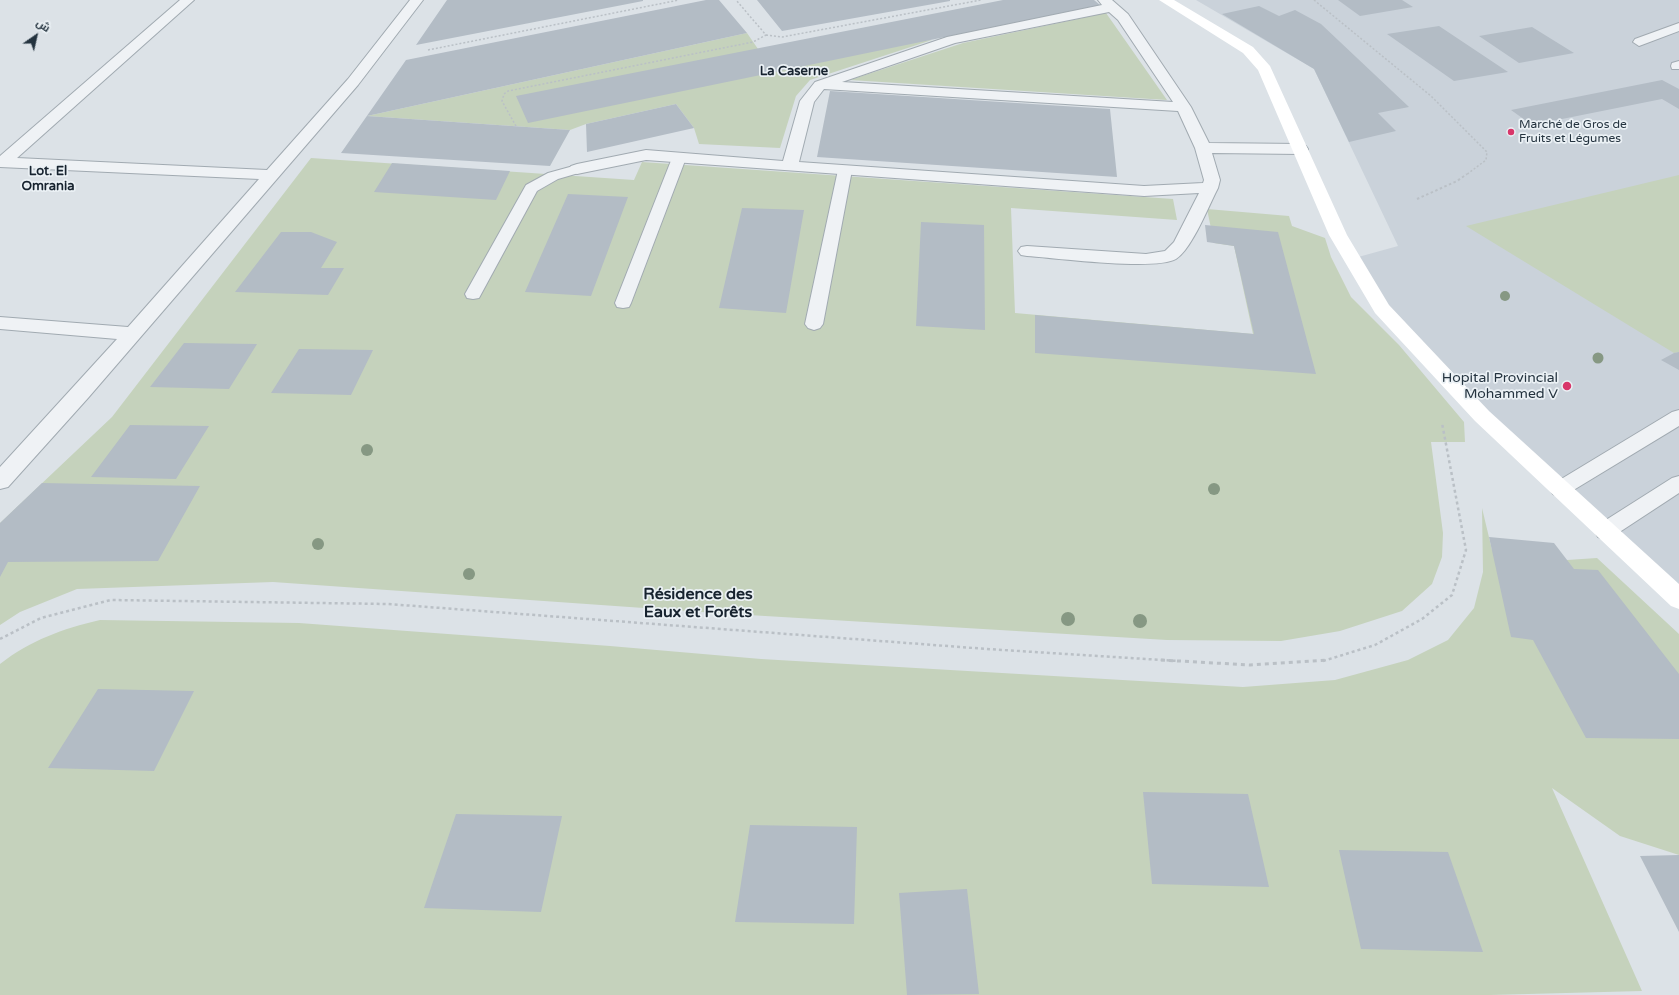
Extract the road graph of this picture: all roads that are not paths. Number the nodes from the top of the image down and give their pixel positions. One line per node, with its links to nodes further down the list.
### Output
1 (188, 0): 12 (street)
2 (417, 0): 16 (street)
3 (1165, 0): 10 (street)
4 (1108, 3): 7 (street); 8 (street)
5 (1679, 27): 6 (lane)
6 (1639, 42)
7 (820, 85): 8 (street); 13 (street)
8 (1184, 107): 9 (street)
9 (1202, 148): 10 (street); 17 (street)
10 (1300, 149): 27 (street)
11 (678, 158): 13 (street); 14 (street); 20 (lane)
12 (2, 162): 16 (street)
13 (790, 166): 15 (street)
14 (576, 169): 19 (lane)
15 (845, 170): 17 (street); 22 (lane)
16 (272, 175): 23 (street)
17 (1210, 188): 18 (street)
18 (1027, 251)
19 (473, 294)
20 (623, 303)
21 (0, 323): 23 (street)
22 (814, 324)
23 (132, 334): 25 (street)
24 (1679, 417): 27 (lane)
25 (0, 480)
26 (1679, 483): 28 (lane)
27 (1560, 489): 28 (street)
28 (1605, 531): 29 (street)
29 (1679, 599)

